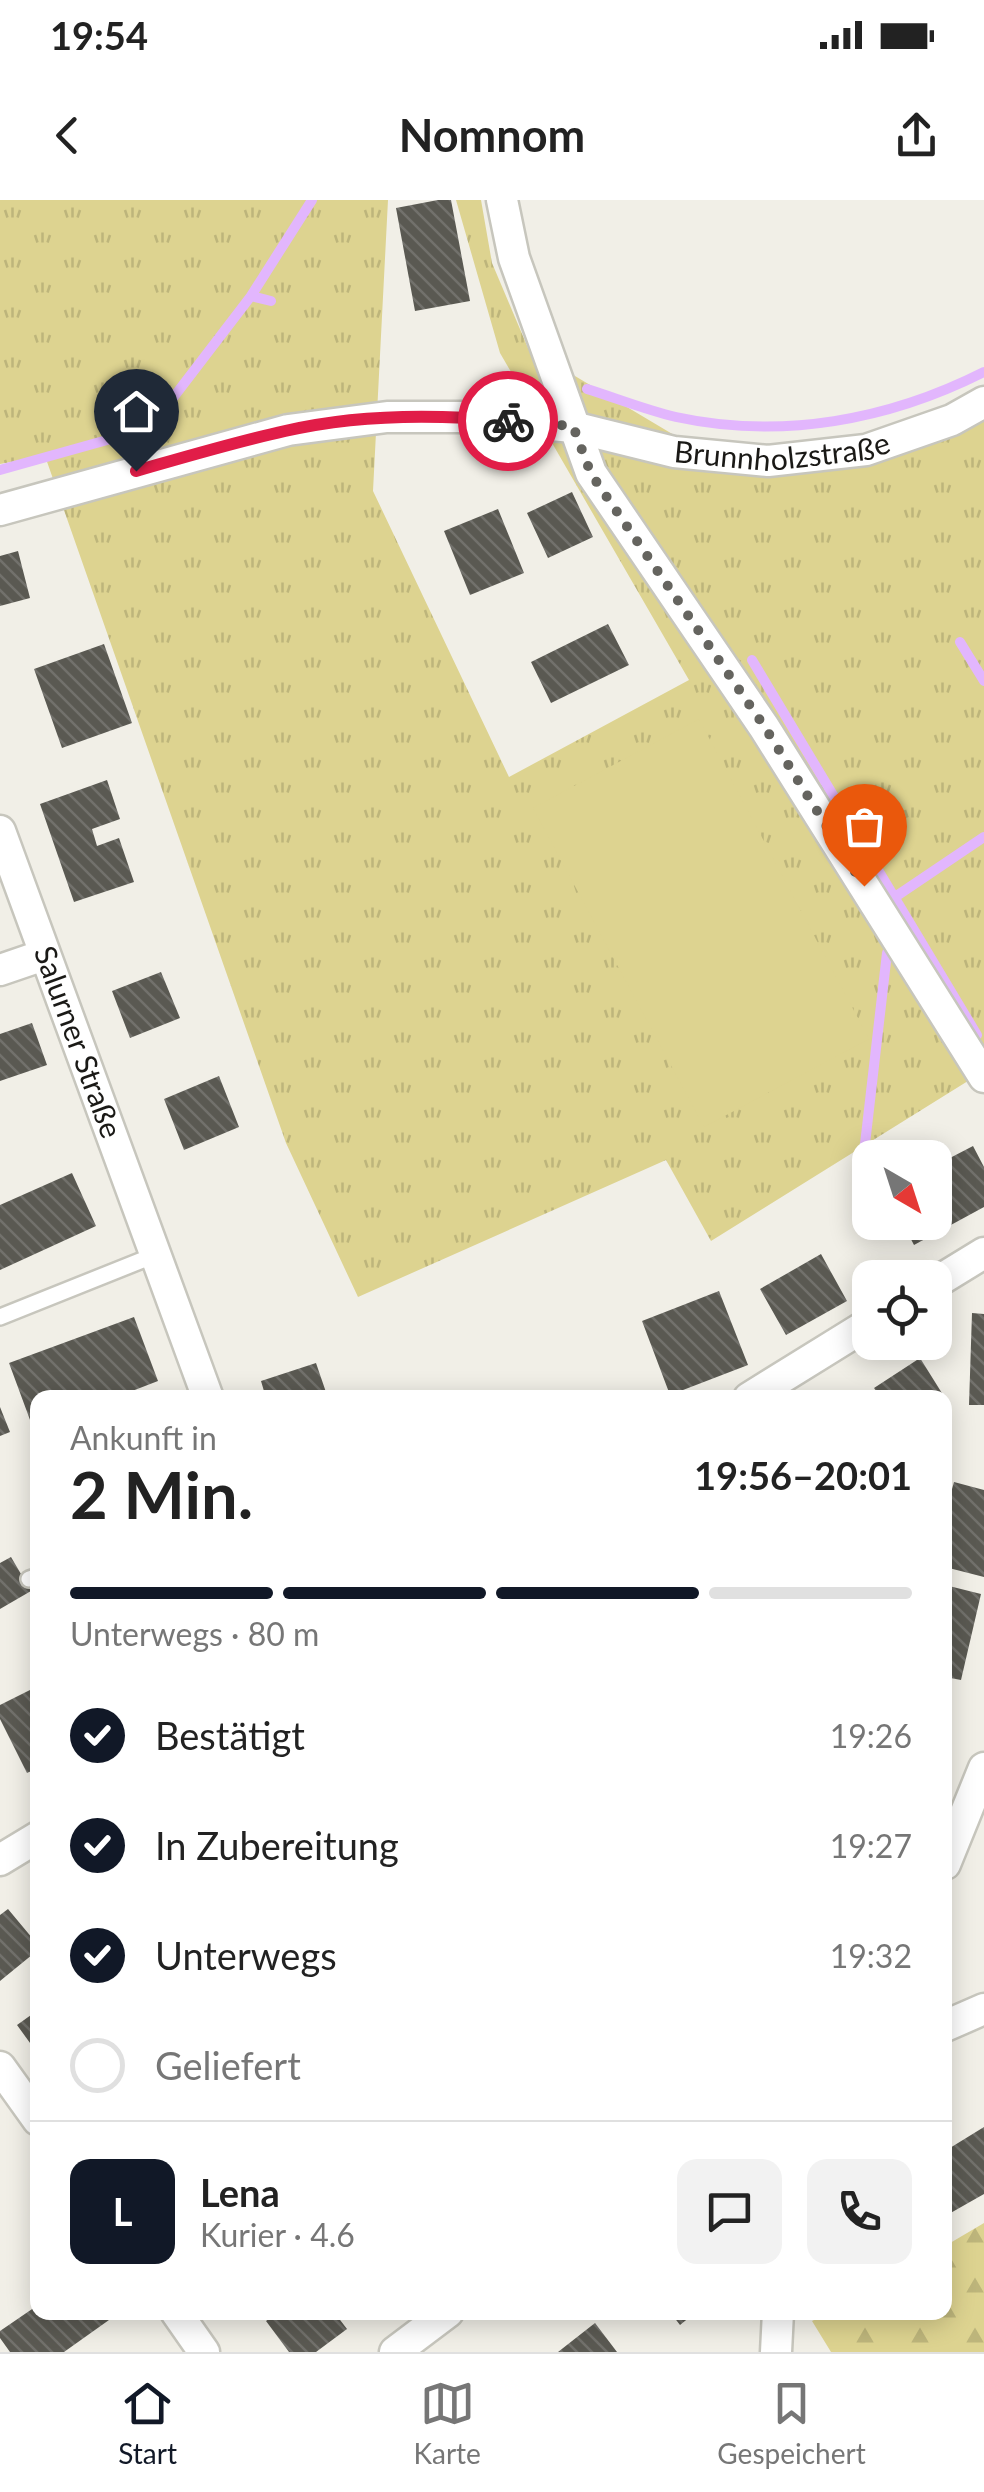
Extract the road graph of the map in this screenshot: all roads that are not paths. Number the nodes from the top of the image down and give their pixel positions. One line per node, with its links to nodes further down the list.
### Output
1 (502, 200): 3 (street)
2 (984, 402): 3 (street, Brunnholzstraße)
3 (573, 426): 4 (street, Brunnholzstraße); 8 (street)
4 (0, 510)
5 (0, 831): 6 (street, Salurner Straße)
6 (44, 955): 7 (street); 10 (street, Salurner Straße)
7 (0, 970)
8 (984, 1077)
9 (984, 1253): 11 (street)
10 (156, 1255): 12 (lane); 14 (street, Salurner Straße)
11 (952, 1273)
12 (0, 1317)
13 (852, 1334): 15 (street)
14 (205, 1390)
15 (762, 1390)
16 (984, 1768): 18 (street)
17 (30, 1842): 19 (street)
18 (952, 1847)
19 (0, 1860)
20 (984, 2009): 21 (street)
21 (952, 2023)
22 (0, 2068): 23 (street)
23 (30, 2109)
24 (182, 2320): 27 (street)
25 (437, 2320): 28 (street)
26 (778, 2320): 29 (street)
27 (204, 2352)
28 (395, 2352)
29 (776, 2352)

